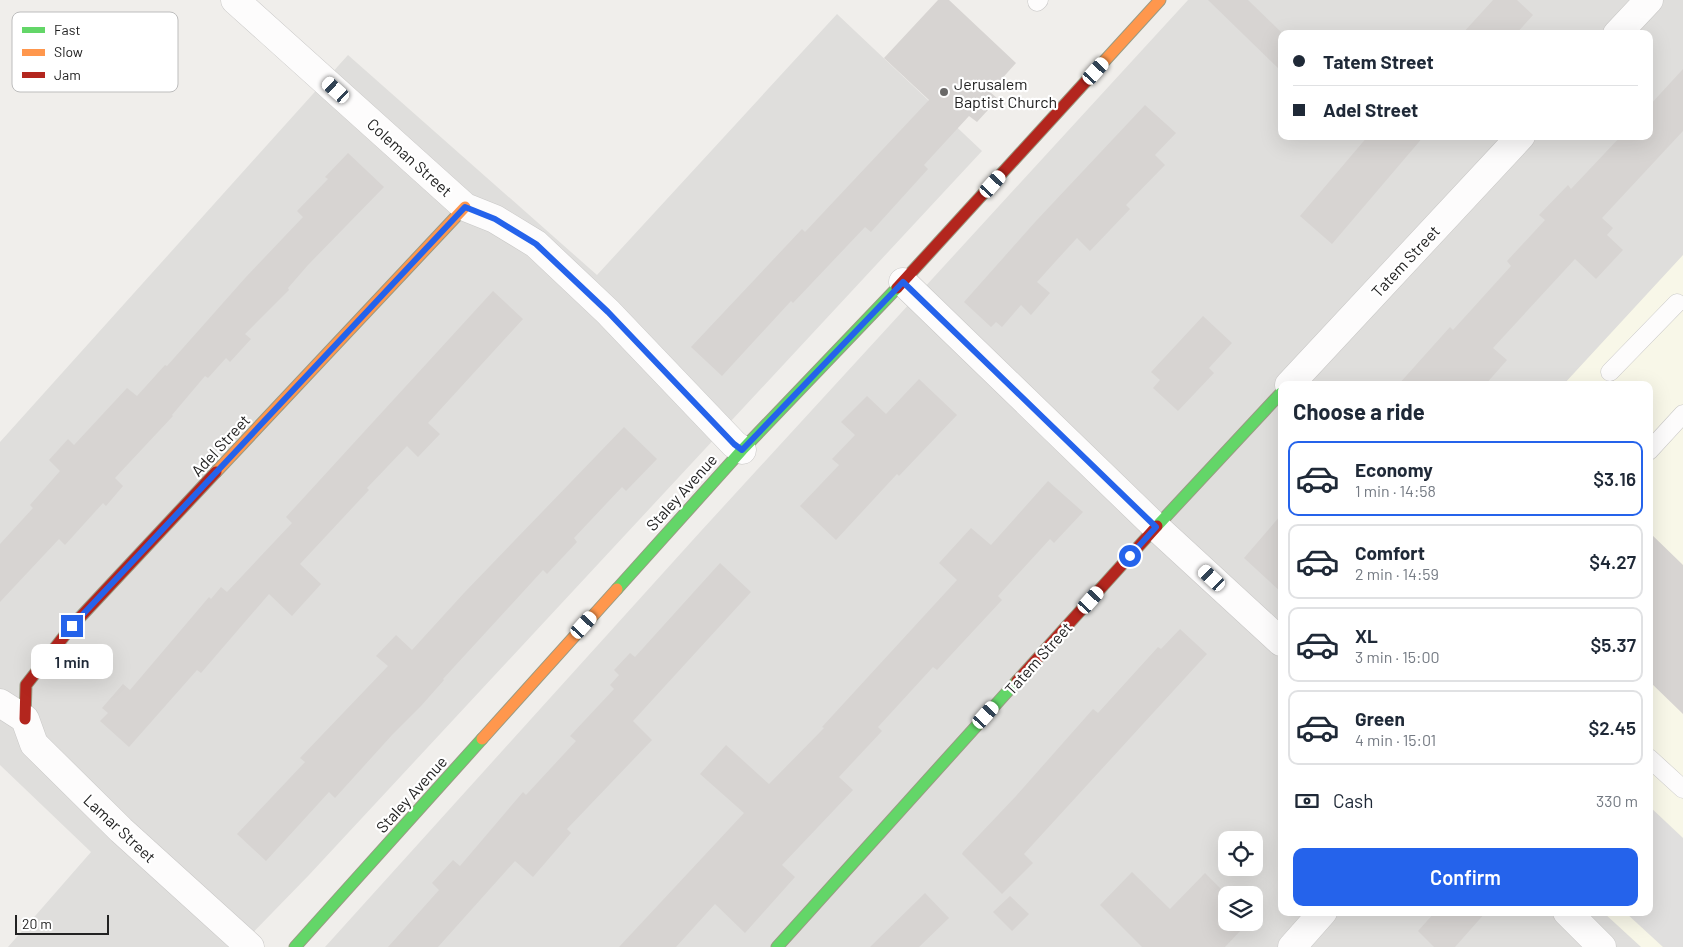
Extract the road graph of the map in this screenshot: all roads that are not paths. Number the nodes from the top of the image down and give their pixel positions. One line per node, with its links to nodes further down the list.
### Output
1 (235, 0): 6 (street, Coleman Street)
2 (1160, 0): 7 (street, Staley Avenue)
3 (1649, 0): 4 (street)
4 (1621, 30)
5 (1517, 140): 10 (street, Tatem Street)
6 (465, 207): 14 (street, Coleman Street); 18 (street, Adel Street)
7 (903, 282): 14 (street, Staley Avenue); 15 (street)
8 (1677, 303): 9 (lane)
9 (1610, 372)
10 (1293, 381)
11 (1278, 396): 15 (street, Tatem Street)
12 (1683, 414): 13 (lane)
13 (1653, 446)
14 (742, 450): 24 (street, Staley Avenue)
15 (1156, 527): 16 (street); 25 (street, Tatem Street)
16 (1278, 639)
17 (0, 703): 18 (street)
18 (25, 719): 23 (street, Lamar Street)
19 (1653, 762): 20 (lane)
20 (1683, 790)
21 (1319, 916): 26 (street)
22 (1571, 916): 27 (street)
23 (250, 947)
24 (295, 947)
25 (777, 947)
26 (1292, 947)
27 (1602, 947)

